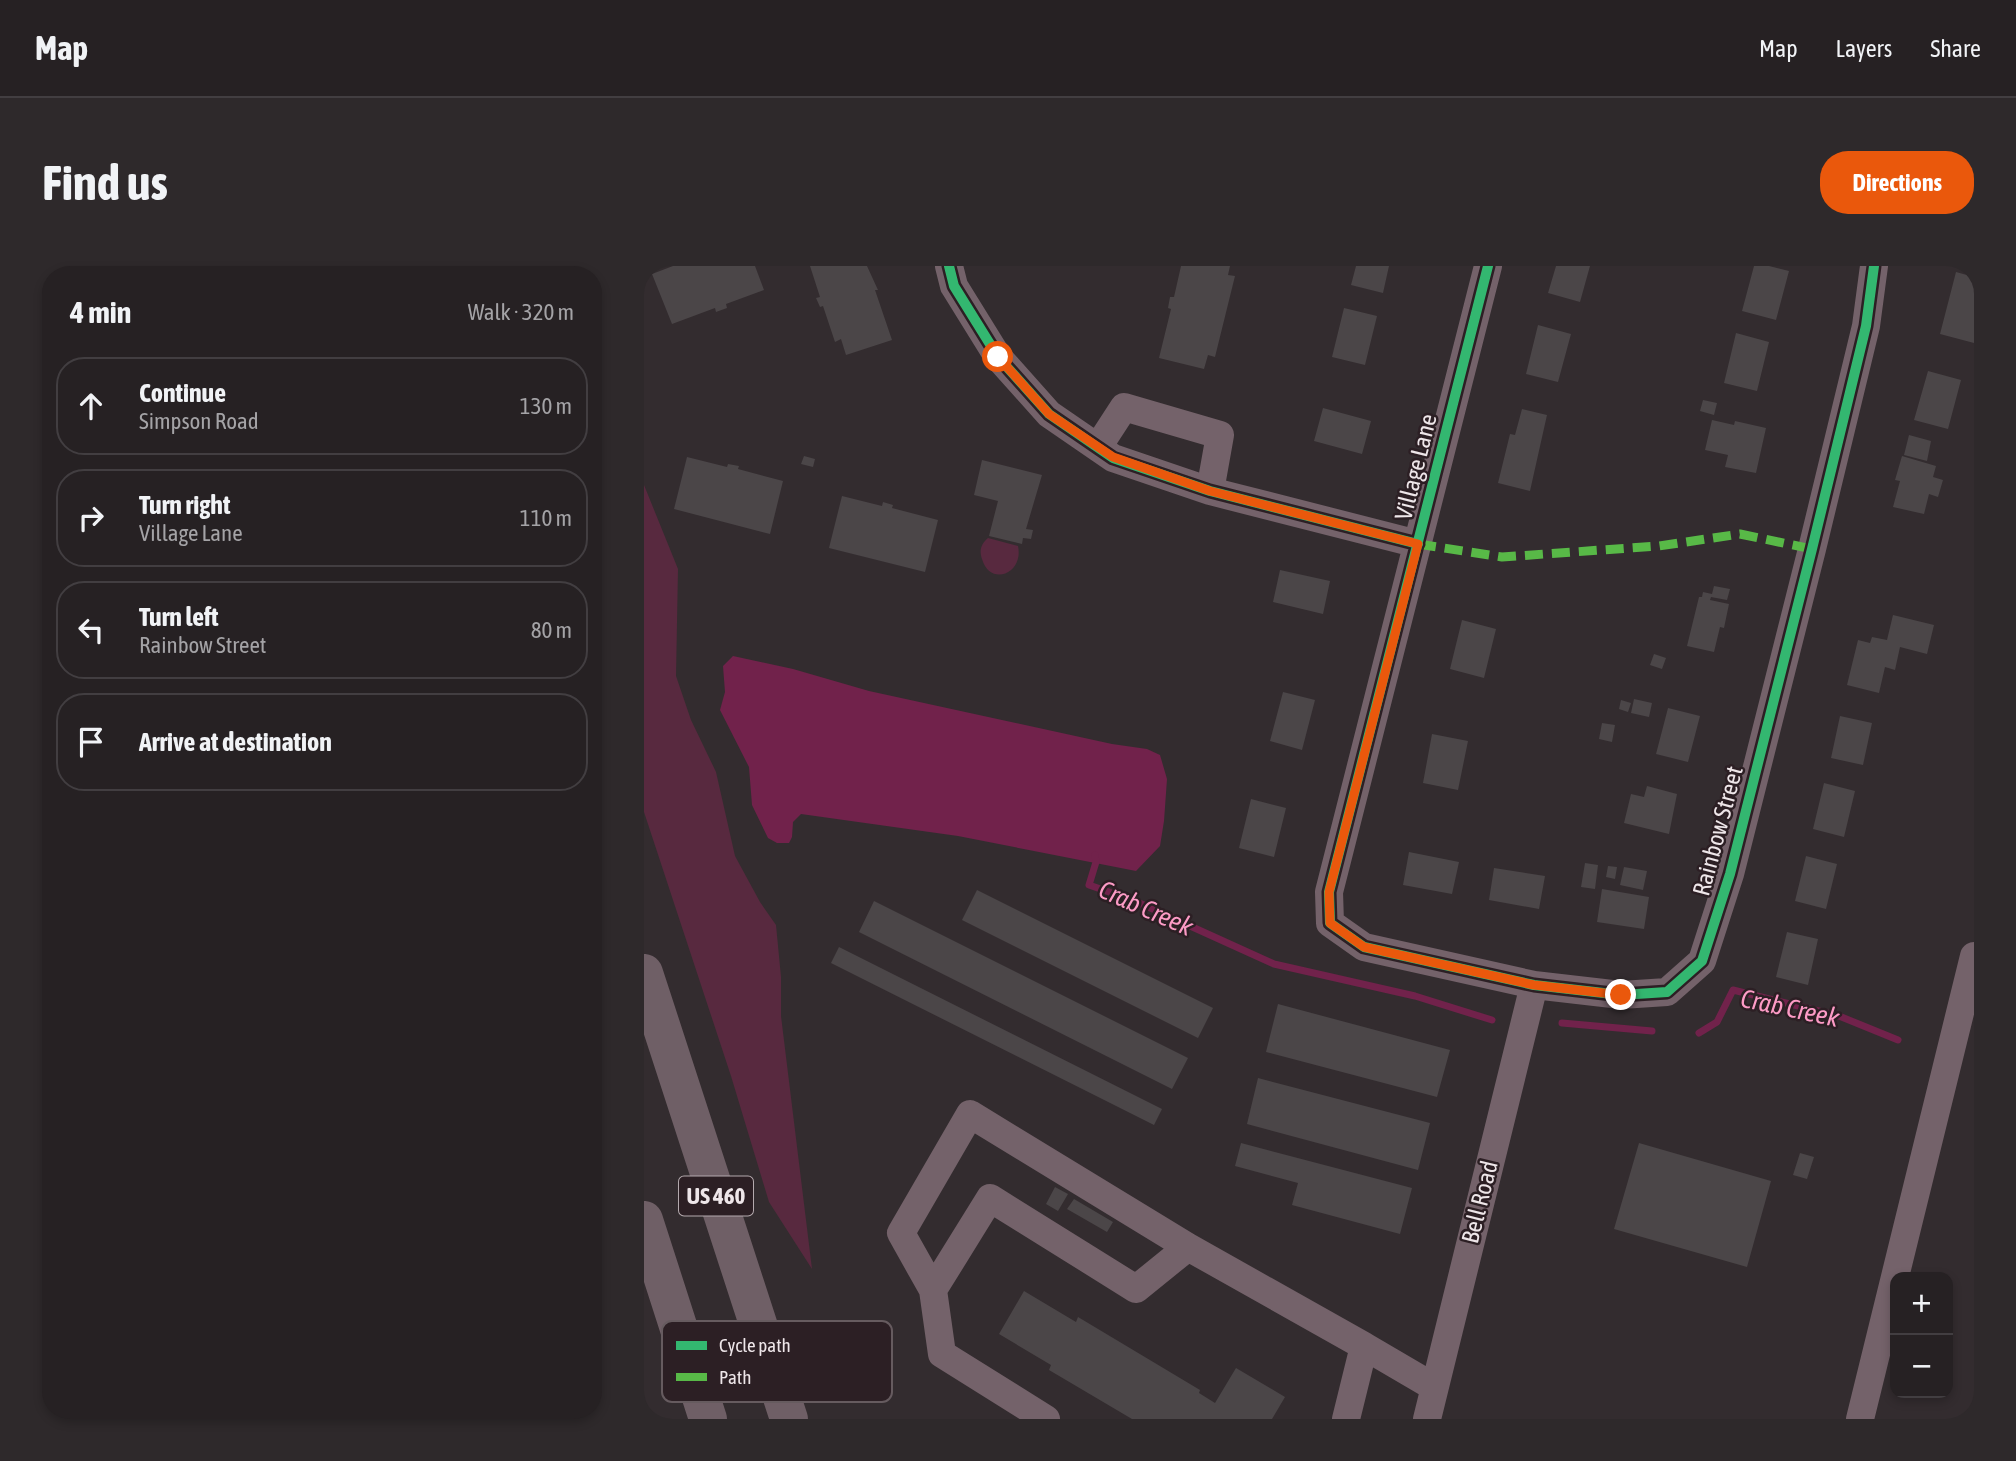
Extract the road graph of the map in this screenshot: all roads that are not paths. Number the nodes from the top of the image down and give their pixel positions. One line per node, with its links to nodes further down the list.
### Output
1 (949, 266): 4 (street)
2 (1488, 266): 6 (street, Village Lane)
3 (1874, 266): 10 (street, Rainbow Street)
4 (1098, 447): 5 (street); 5 (street)
5 (1210, 491): 6 (street)
6 (1418, 544): 7 (street, Village Lane)
7 (1330, 923): 10 (street, Rainbow Street)
8 (1974, 956): 25 (street)
9 (644, 972): 15 (highway, US 460)
10 (1534, 985): 17 (street, Bell Road)
11 (644, 1220): 14 (highway, US 460)
12 (1188, 1247): 13 (street); 13 (street); 16 (street)
13 (933, 1290): 22 (street)
14 (676, 1321)
15 (757, 1321)
16 (1364, 1346): 17 (street); 23 (street)
17 (1434, 1387): 24 (street, Bell Road)
18 (703, 1402): 20 (highway, US 460)
19 (783, 1402): 21 (highway, US 460)
20 (708, 1419)
21 (789, 1419)
22 (1046, 1419)
23 (1346, 1419)
24 (1427, 1419)
25 (1860, 1419)

